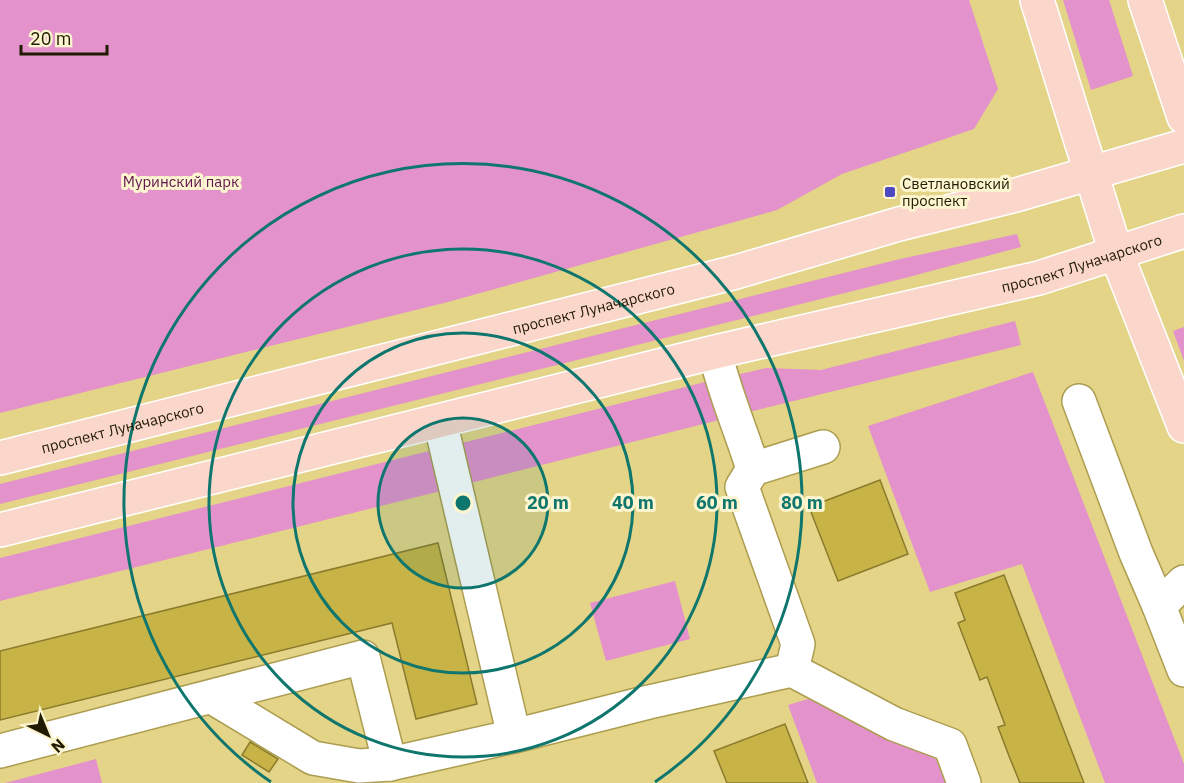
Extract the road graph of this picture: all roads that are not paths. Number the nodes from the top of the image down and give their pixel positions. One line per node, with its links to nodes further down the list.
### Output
1 (1037, 0): 5 (main road)
2 (1145, 0): 3 (main road)
3 (1184, 117)
4 (1184, 146): 5 (main road, проспект Луначарского)
5 (1091, 173): 7 (main road); 13 (main road, проспект Луначарского)
6 (1184, 231): 7 (main road, проспект Луначарского)
7 (1116, 253): 8 (main road, проспект Луначарского); 11 (main road)
8 (716, 352): 10 (main road, проспект Луначарского); 14 (street)
9 (1079, 401): 17 (street)
10 (440, 421): 15 (main road, проспект Луначарского); 21 (street)
11 (1184, 426)
12 (823, 447): 14 (street)
13 (0, 458)
14 (753, 469): 18 (street)
15 (0, 530)
16 (1184, 582): 17 (street)
17 (1159, 606): 19 (street)
18 (792, 670): 21 (street); 24 (street)
19 (1184, 670)
20 (212, 697): 22 (street); 23 (street); 23 (street)
21 (514, 736): 23 (street)
22 (0, 751)
23 (390, 764)
24 (964, 783)

